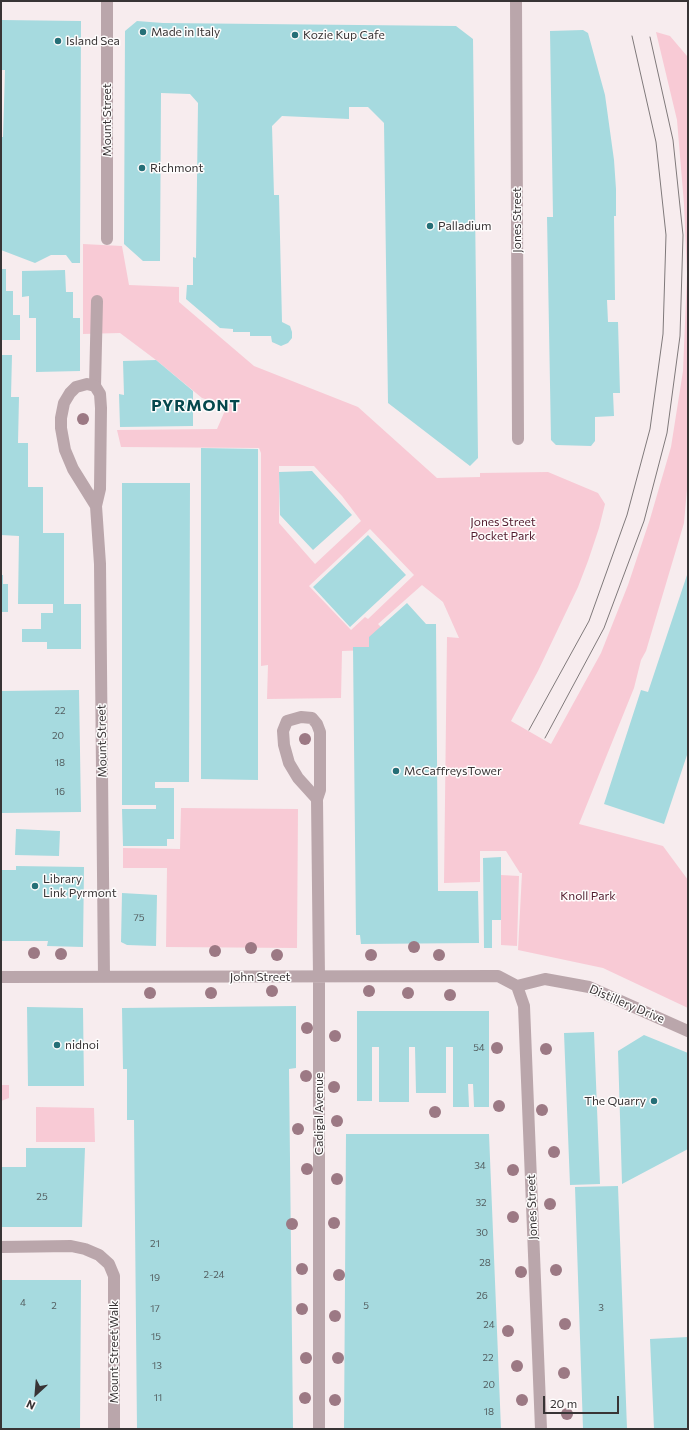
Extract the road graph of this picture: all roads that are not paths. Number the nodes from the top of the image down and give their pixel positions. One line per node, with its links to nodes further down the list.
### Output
1 (106, 1): 3 (street, Mount Street)
2 (516, 1): 6 (street, Jones Street)
3 (107, 239)
4 (97, 301): 5 (street, Mount Street)
5 (95, 386): 7 (street, Mount Street); 7 (street, Mount Street)
6 (518, 439)
7 (96, 506): 10 (street, Mount Street)
8 (317, 799): 8 (street, Cadigal Avenue); 11 (street, Cadigal Avenue)
9 (1, 976): 10 (street, John Street)
10 (104, 977): 11 (street, John Street)
11 (319, 977): 12 (street, John Street); 16 (street, Cadigal Avenue)
12 (517, 986): 13 (street, Distillery Drive); 17 (street, Jones Street)
13 (688, 1031)
14 (1, 1247): 15 (street, Mount Street Walk)
15 (114, 1429)
16 (320, 1429)
17 (541, 1429)

